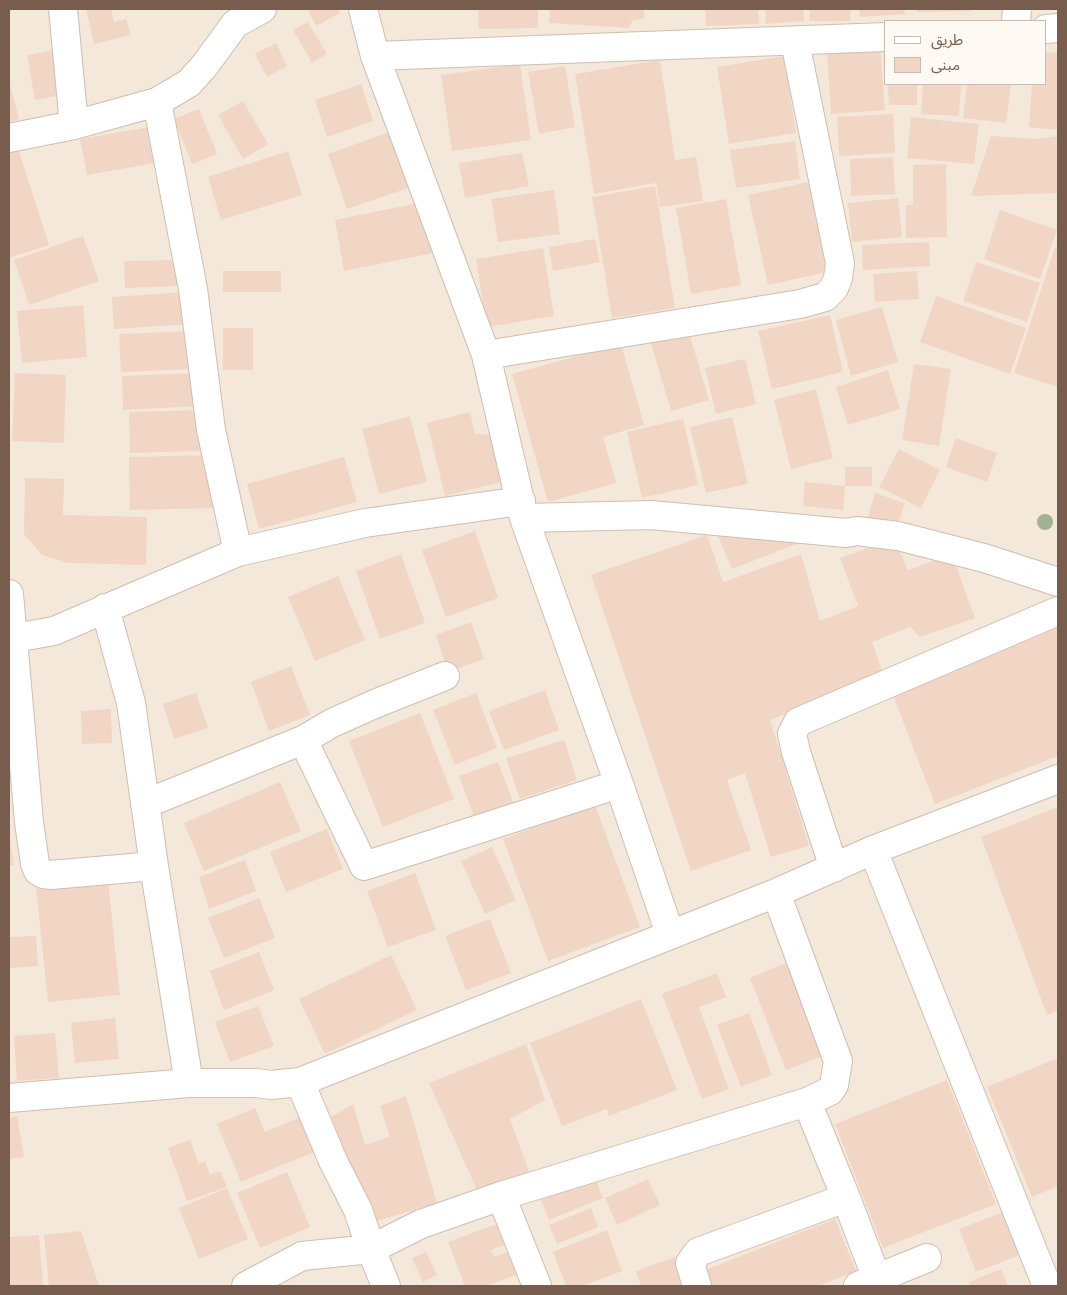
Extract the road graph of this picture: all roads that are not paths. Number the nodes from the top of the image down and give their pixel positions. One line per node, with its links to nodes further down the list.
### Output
1 (63, 9): 8 (street)
2 (262, 9): 7 (street)
3 (363, 9): 6 (street)
4 (884, 38): 5 (street)
5 (795, 42): 6 (street); 10 (street)
6 (375, 56): 10 (street)
7 (157, 102): 8 (street); 12 (street)
8 (74, 125): 9 (street)
9 (9, 138)
10 (486, 355): 11 (street)
11 (523, 510): 12 (street); 13 (street); 21 (street)
12 (238, 552): 15 (street)
13 (1058, 582)
14 (9, 594): 17 (street)
15 (105, 608): 17 (street); 22 (street)
16 (1058, 611): 25 (street)
17 (11, 638): 24 (street)
18 (445, 676): 19 (street)
19 (303, 740): 21 (street); 22 (street)
20 (1058, 779): 23 (street)
21 (619, 784): 27 (street)
22 (145, 804): 24 (street)
23 (873, 850): 25 (street); 41 (street)
24 (154, 866): 29 (street)
25 (834, 868): 26 (street)
26 (776, 893): 27 (street); 31 (street)
27 (670, 934): 28 (street)
28 (300, 1082): 29 (street); 34 (street)
29 (189, 1083): 30 (street)
30 (9, 1098)
31 (807, 1102): 32 (street); 33 (street)
32 (502, 1196): 34 (street); 39 (street)
33 (846, 1198): 36 (street); 40 (street)
34 (371, 1249): 37 (street); 38 (street)
35 (927, 1258): 36 (street)
36 (868, 1282)
37 (246, 1286)
38 (386, 1286)
39 (537, 1286)
40 (697, 1286)
41 (1047, 1286)

